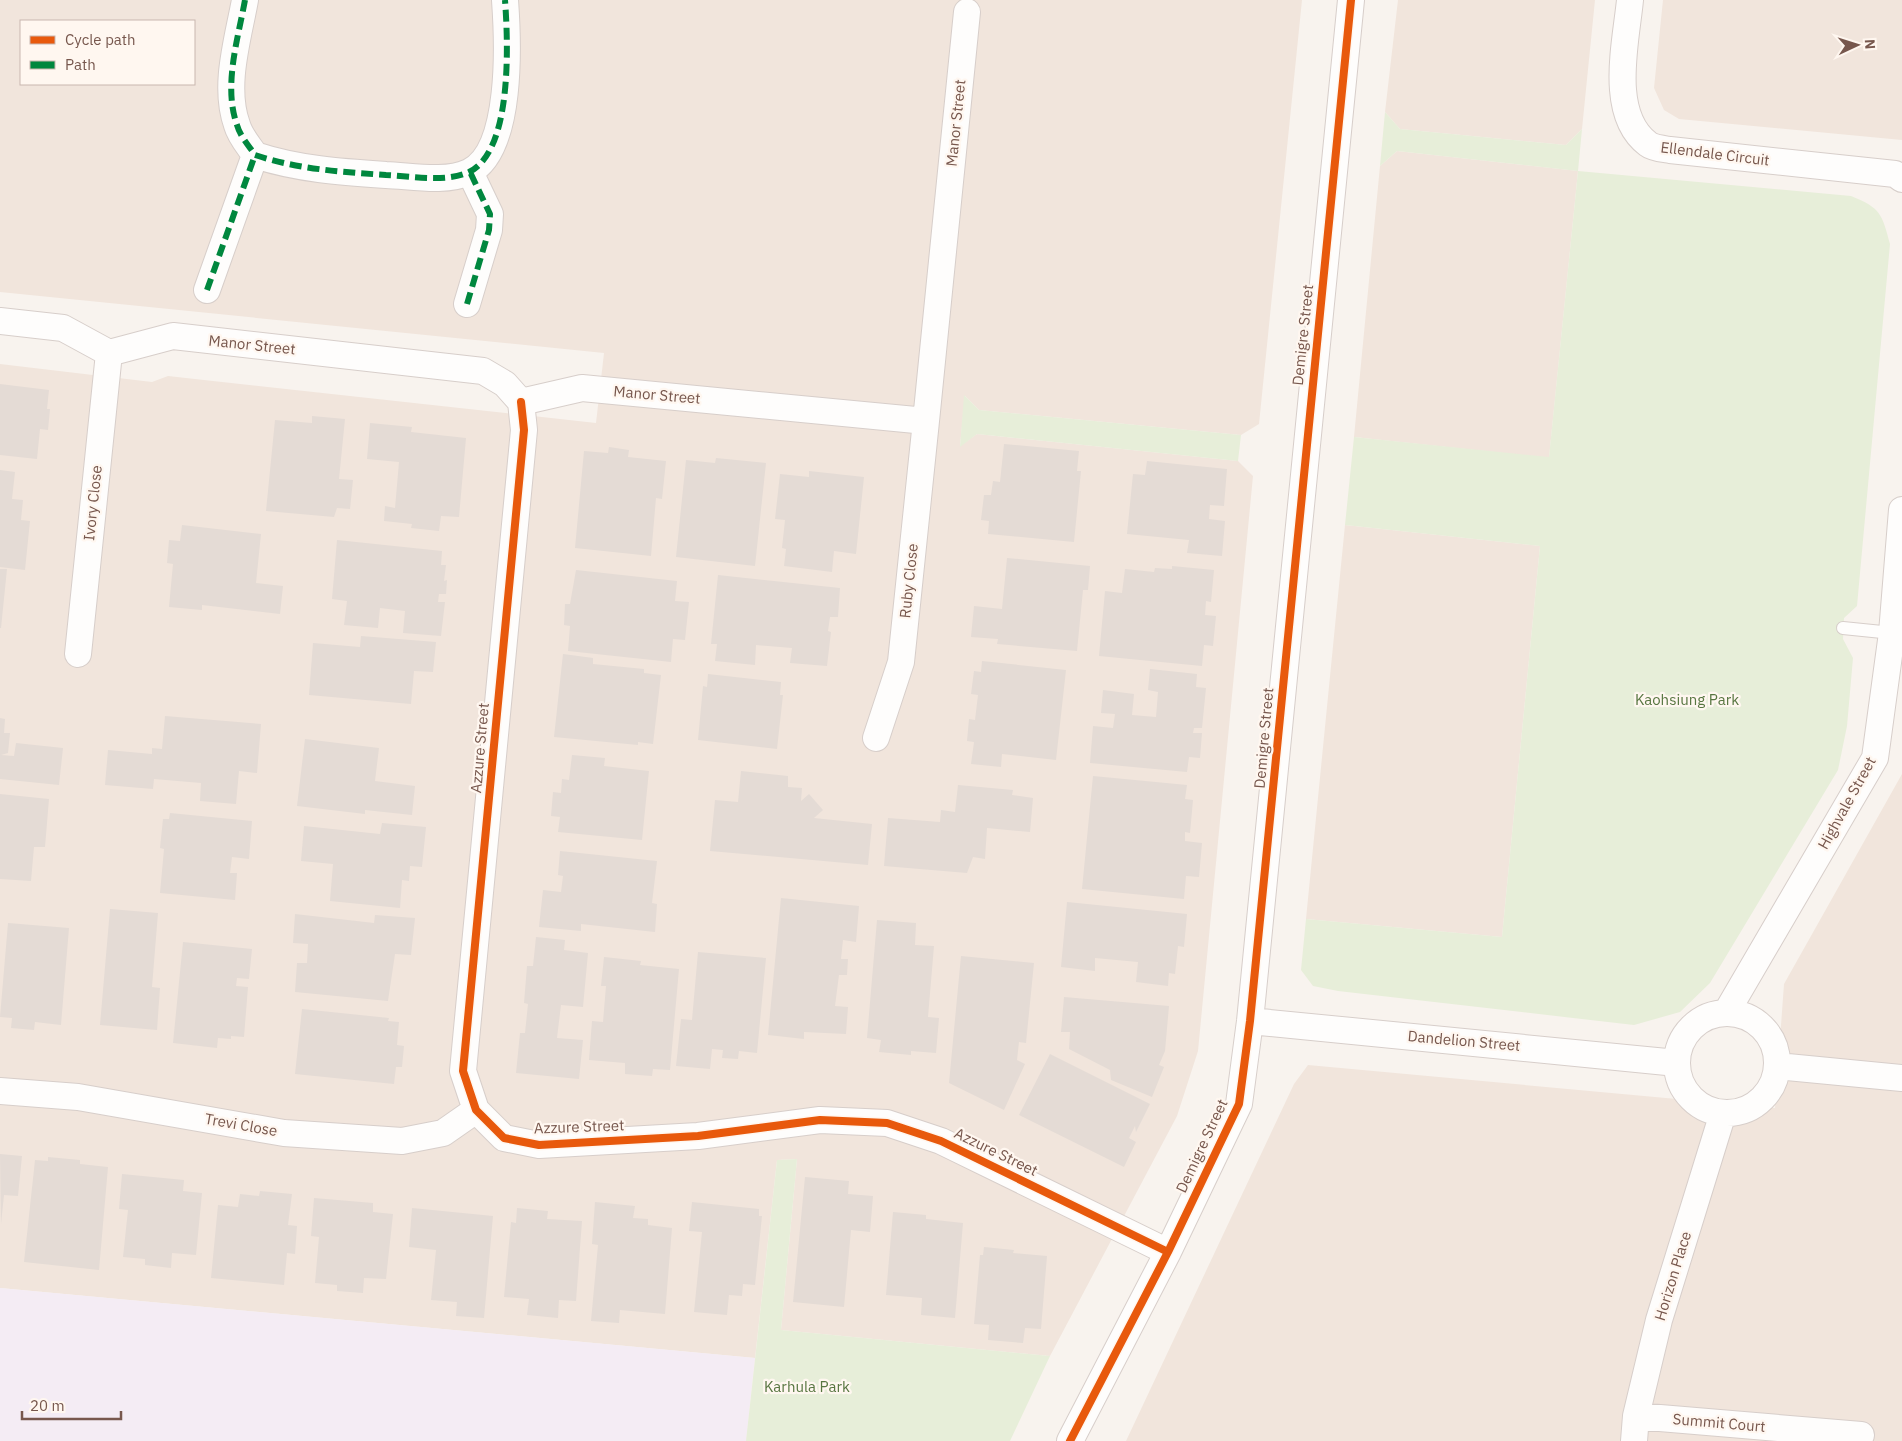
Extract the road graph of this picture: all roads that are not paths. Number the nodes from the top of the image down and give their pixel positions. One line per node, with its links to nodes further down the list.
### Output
1 (244, 0): 6 (street)
2 (505, 0): 7 (street)
3 (1351, 0): 21 (street, Demigre Street)
4 (1630, 0): 8 (street, Ellendale Circuit)
5 (968, 12): 14 (street, Manor Street)
6 (255, 155): 7 (street); 9 (street)
7 (470, 172): 10 (street)
8 (1902, 178)
9 (207, 290)
10 (467, 304)
11 (0, 321): 12 (street)
12 (109, 353): 13 (street, Manor Street); 18 (street, Ivory Close)
13 (521, 402): 14 (street, Manor Street); 26 (street, Azzure Street)
14 (926, 421): 19 (street, Ruby Close)
15 (1902, 510): 17 (street, Highvale Street)
16 (1843, 628): 17 (lane)
17 (1892, 633): 20 (street, Highvale Street)
18 (78, 654)
19 (876, 738)
20 (1726, 1013): 22 (street); 23 (street)
21 (1250, 1021): 22 (street, Dandelion Street); 28 (street, Demigre Street)
22 (1677, 1063): 27 (street)
23 (1777, 1066): 24 (street); 27 (street)
24 (1902, 1078)
25 (0, 1090): 26 (street, Trevi Close)
26 (476, 1110): 28 (street, Azzure Street)
27 (1722, 1113): 29 (street, Horizon Place)
28 (1168, 1252): 31 (street, Demigre Street)
29 (1635, 1429): 30 (street, Summit Court)
30 (1861, 1434)
31 (1070, 1441)

